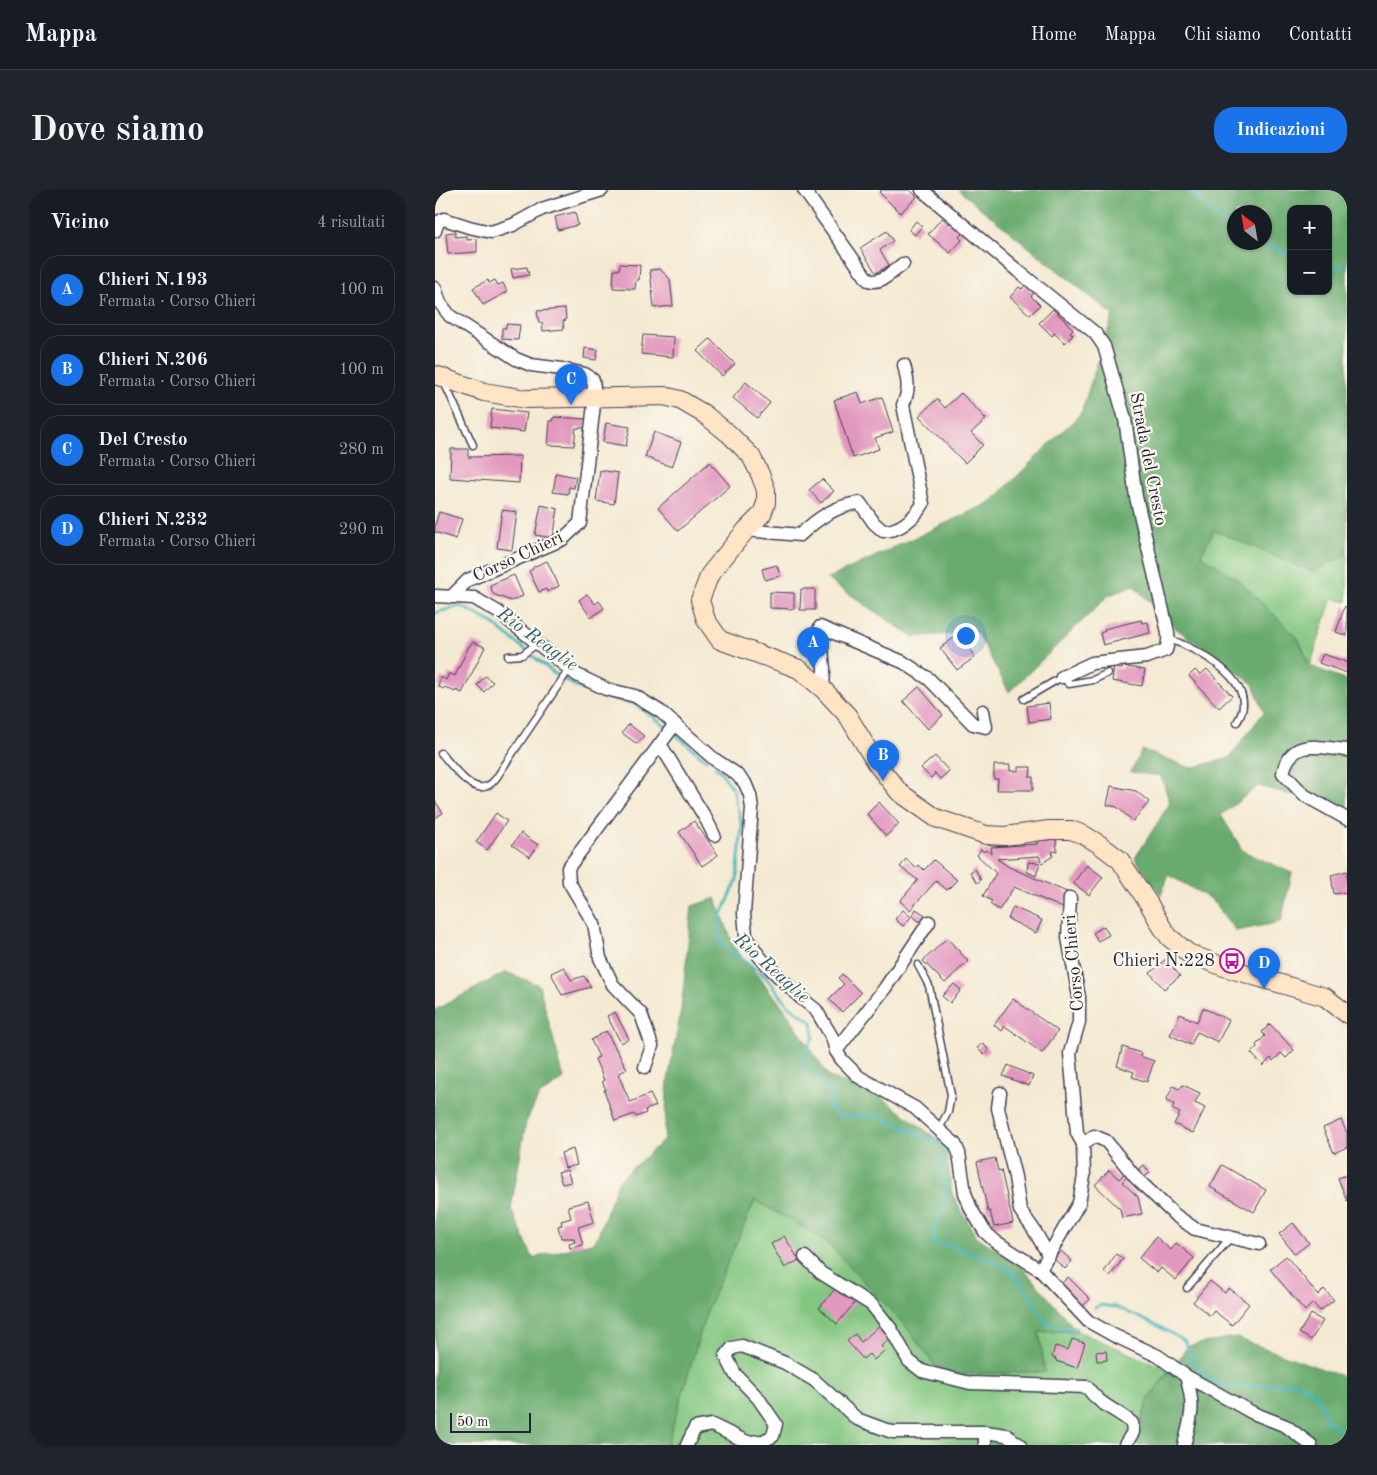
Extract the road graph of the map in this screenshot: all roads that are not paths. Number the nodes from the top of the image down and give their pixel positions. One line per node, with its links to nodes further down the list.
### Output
1 (602, 190): 4 (street)
2 (805, 190): 5 (street)
3 (923, 190): 14 (street, Strada del Cresto)
4 (435, 230)
5 (903, 264)
6 (435, 288): 9 (street)
7 (904, 365): 11 (street)
8 (439, 377): 9 (main road); 10 (lane)
9 (595, 396): 11 (main road); 13 (street, Corso Chieri)
10 (473, 445)
11 (746, 530): 20 (main road)
12 (435, 596): 13 (street)
13 (451, 597): 15 (street)
14 (1169, 639): 19 (street); 23 (lane)
15 (535, 645): 16 (lane); 17 (street)
16 (508, 656)
17 (567, 671): 24 (street); 27 (lane)
18 (1108, 673): 19 (lane)
19 (1062, 676): 21 (lane)
20 (823, 689): 22 (street); 33 (main road)
21 (1024, 698)
22 (983, 711)
23 (1237, 722)
24 (674, 724): 25 (street); 34 (street)
25 (663, 741): 29 (street); 35 (street)
26 (1347, 750): 28 (street)
27 (441, 753)
28 (1347, 819)
29 (714, 835)
30 (1069, 898): 38 (street, Corso Chieri)
31 (929, 922): 34 (street)
32 (918, 965): 37 (lane)
33 (1347, 1014)
34 (837, 1051): 37 (street)
35 (645, 1067)
36 (1000, 1093): 41 (street)
37 (939, 1129): 43 (street)
38 (1083, 1144): 39 (street); 41 (street, Corso Chieri)
39 (1231, 1237): 40 (street); 44 (lane)
40 (1259, 1244)
41 (1049, 1256): 43 (street, Corso Chieri)
42 (805, 1257): 50 (street)
43 (1040, 1270): 45 (street)
44 (1187, 1288)
45 (1186, 1376): 51 (street); 52 (street)
46 (985, 1432): 47 (street); 48 (street); 49 (street)
47 (687, 1445)
48 (985, 1445)
49 (1019, 1445)
50 (1125, 1445)
51 (1184, 1445)
52 (1311, 1445)

